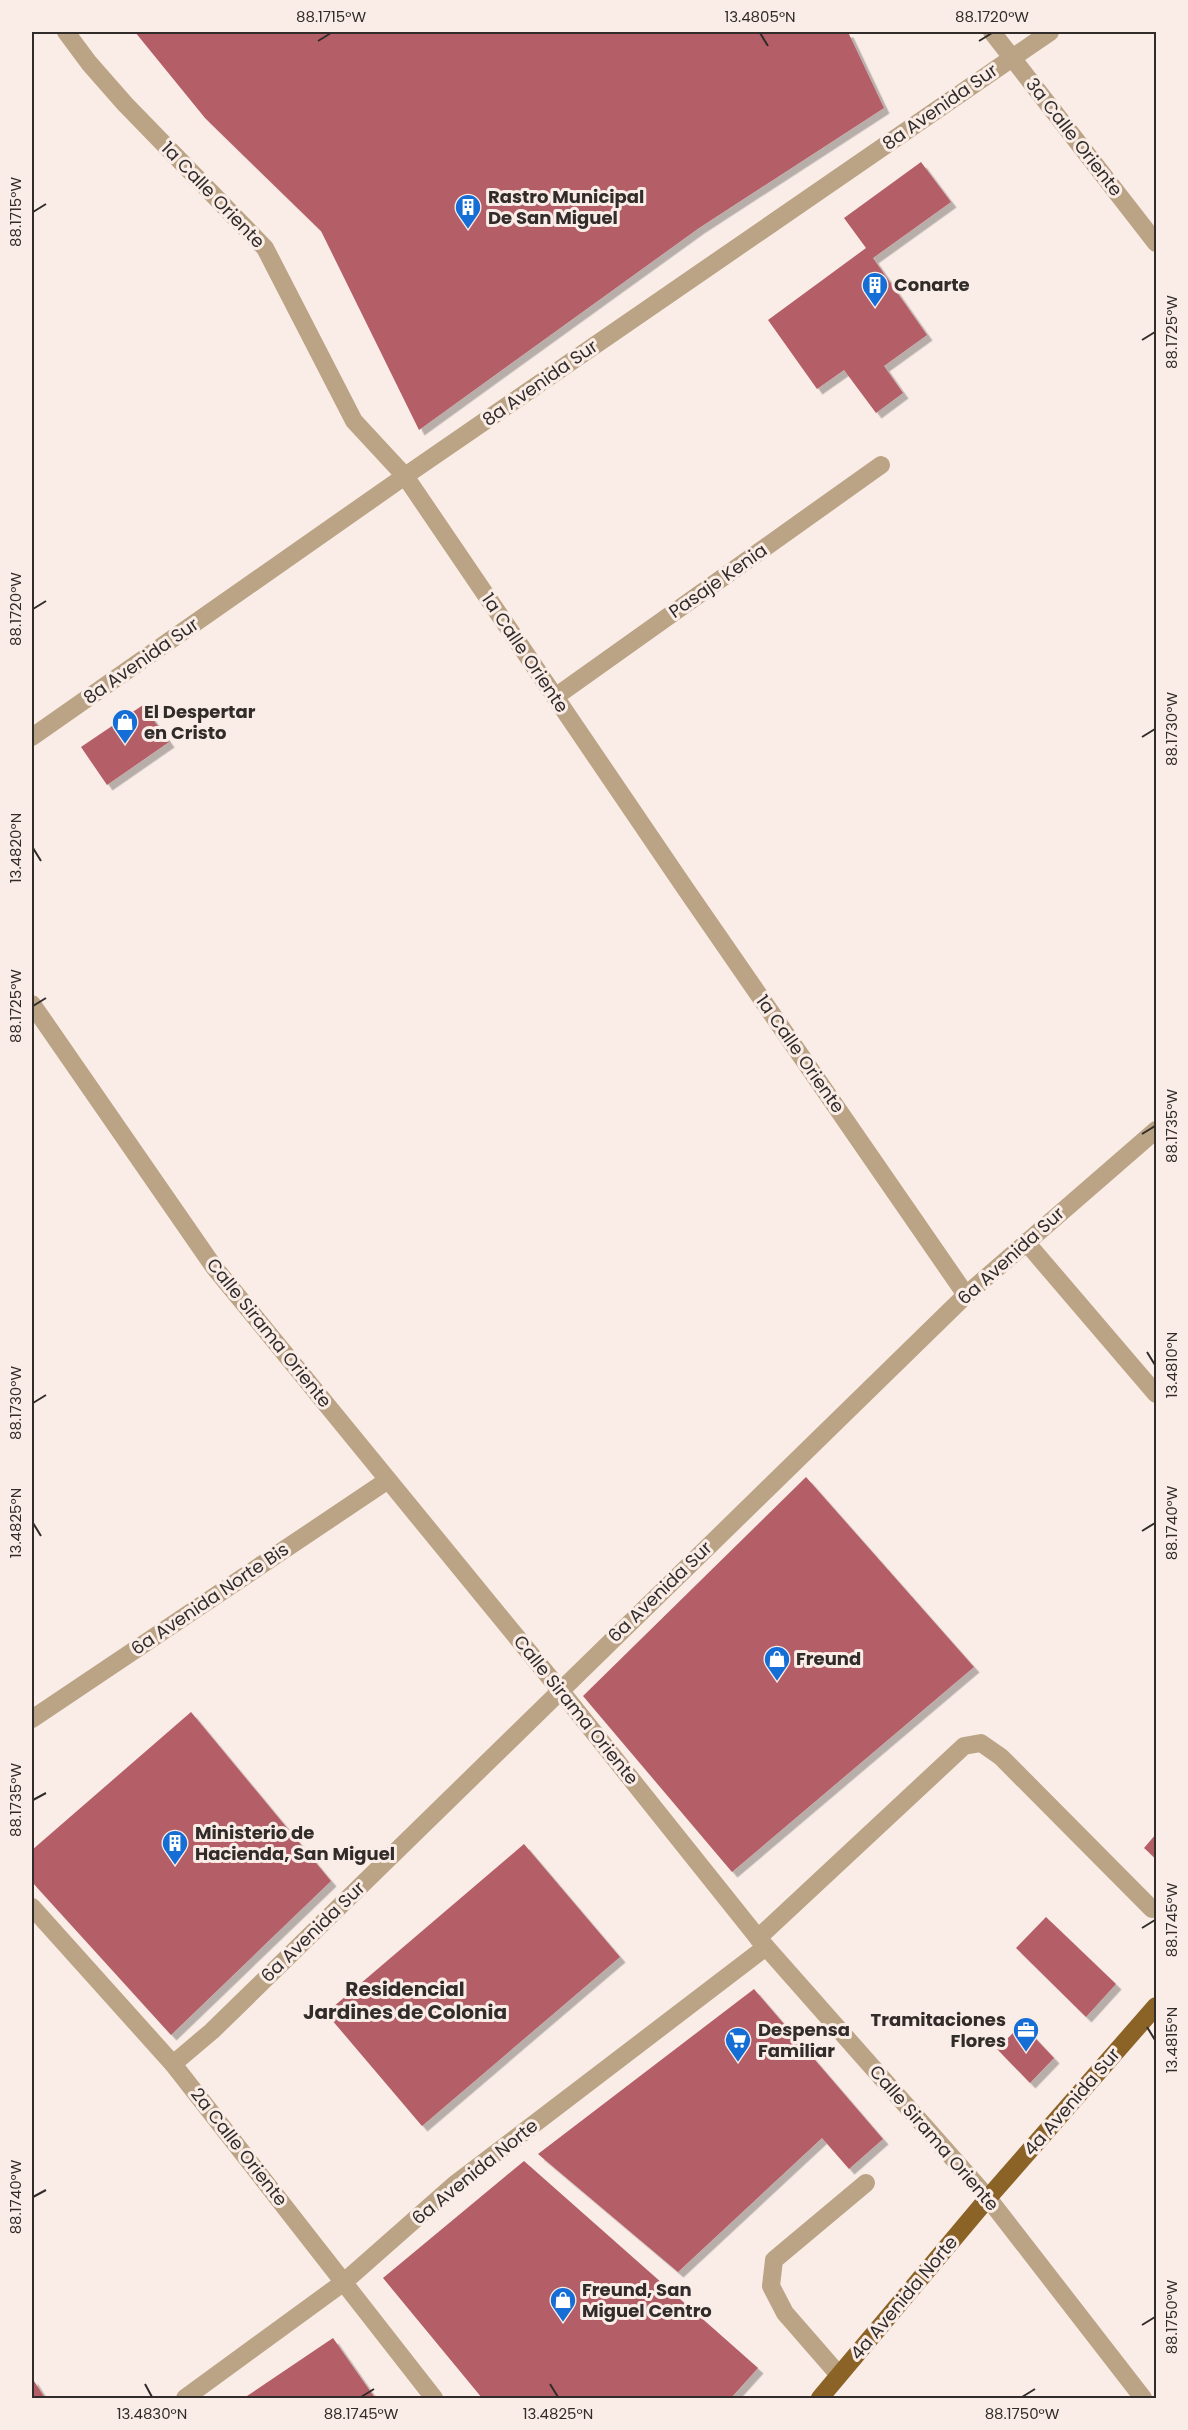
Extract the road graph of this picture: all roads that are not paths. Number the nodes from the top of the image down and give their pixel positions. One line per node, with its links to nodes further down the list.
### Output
1 (66, 32): 7 (street, 1a Calle Oriente)
2 (992, 32): 4 (street, 3a Calle Oriente)
3 (1050, 32): 4 (street, 8a Avenida Sur)
4 (1012, 57): 5 (street, 3a Calle Oriente); 7 (street, 8a Avenida Sur)
5 (1156, 243)
6 (880, 465): 8 (street, Pasaje Kenia)
7 (405, 476): 8 (street, 1a Calle Oriente); 9 (street, 8a Avenida Sur)
8 (555, 697): 13 (street, 1a Calle Oriente)
9 (32, 737)
10 (32, 1004): 15 (street, Calle Sirama Oriente)
11 (1156, 1130): 12 (street, 6a Avenida Sur)
12 (1026, 1242): 13 (street, 6a Avenida Sur); 14 (street)
13 (966, 1295): 16 (street, 6a Avenida Sur)
14 (1156, 1394)
15 (388, 1480): 16 (street, Calle Sirama Oriente); 17 (street, 6a Avenida Norte Bis)
16 (560, 1690): 20 (street, Calle Sirama Oriente); 22 (street, 6a Avenida Sur)
17 (32, 1719)
18 (32, 1907): 22 (street, 2a Calle Oriente)
19 (1152, 1909): 20 (street, 6a Avenida Norte)
20 (762, 1942): 24 (street, Calle Sirama Oriente); 25 (street, 6a Avenida Norte)
21 (1156, 2006): 24 (main road, 4a Avenida Sur)
22 (173, 2064): 25 (street, 2a Calle Oriente)
23 (866, 2183): 26 (street)
24 (988, 2198): 26 (main road, 4a Avenida Norte); 30 (street, Calle Sirama Oriente)
25 (344, 2282): 27 (street, 6a Avenida Norte); 28 (street, 2a Calle Oriente)
26 (839, 2375): 29 (main road, 4a Avenida Norte)
27 (186, 2398)
28 (434, 2398)
29 (820, 2398)
30 (1143, 2398)

